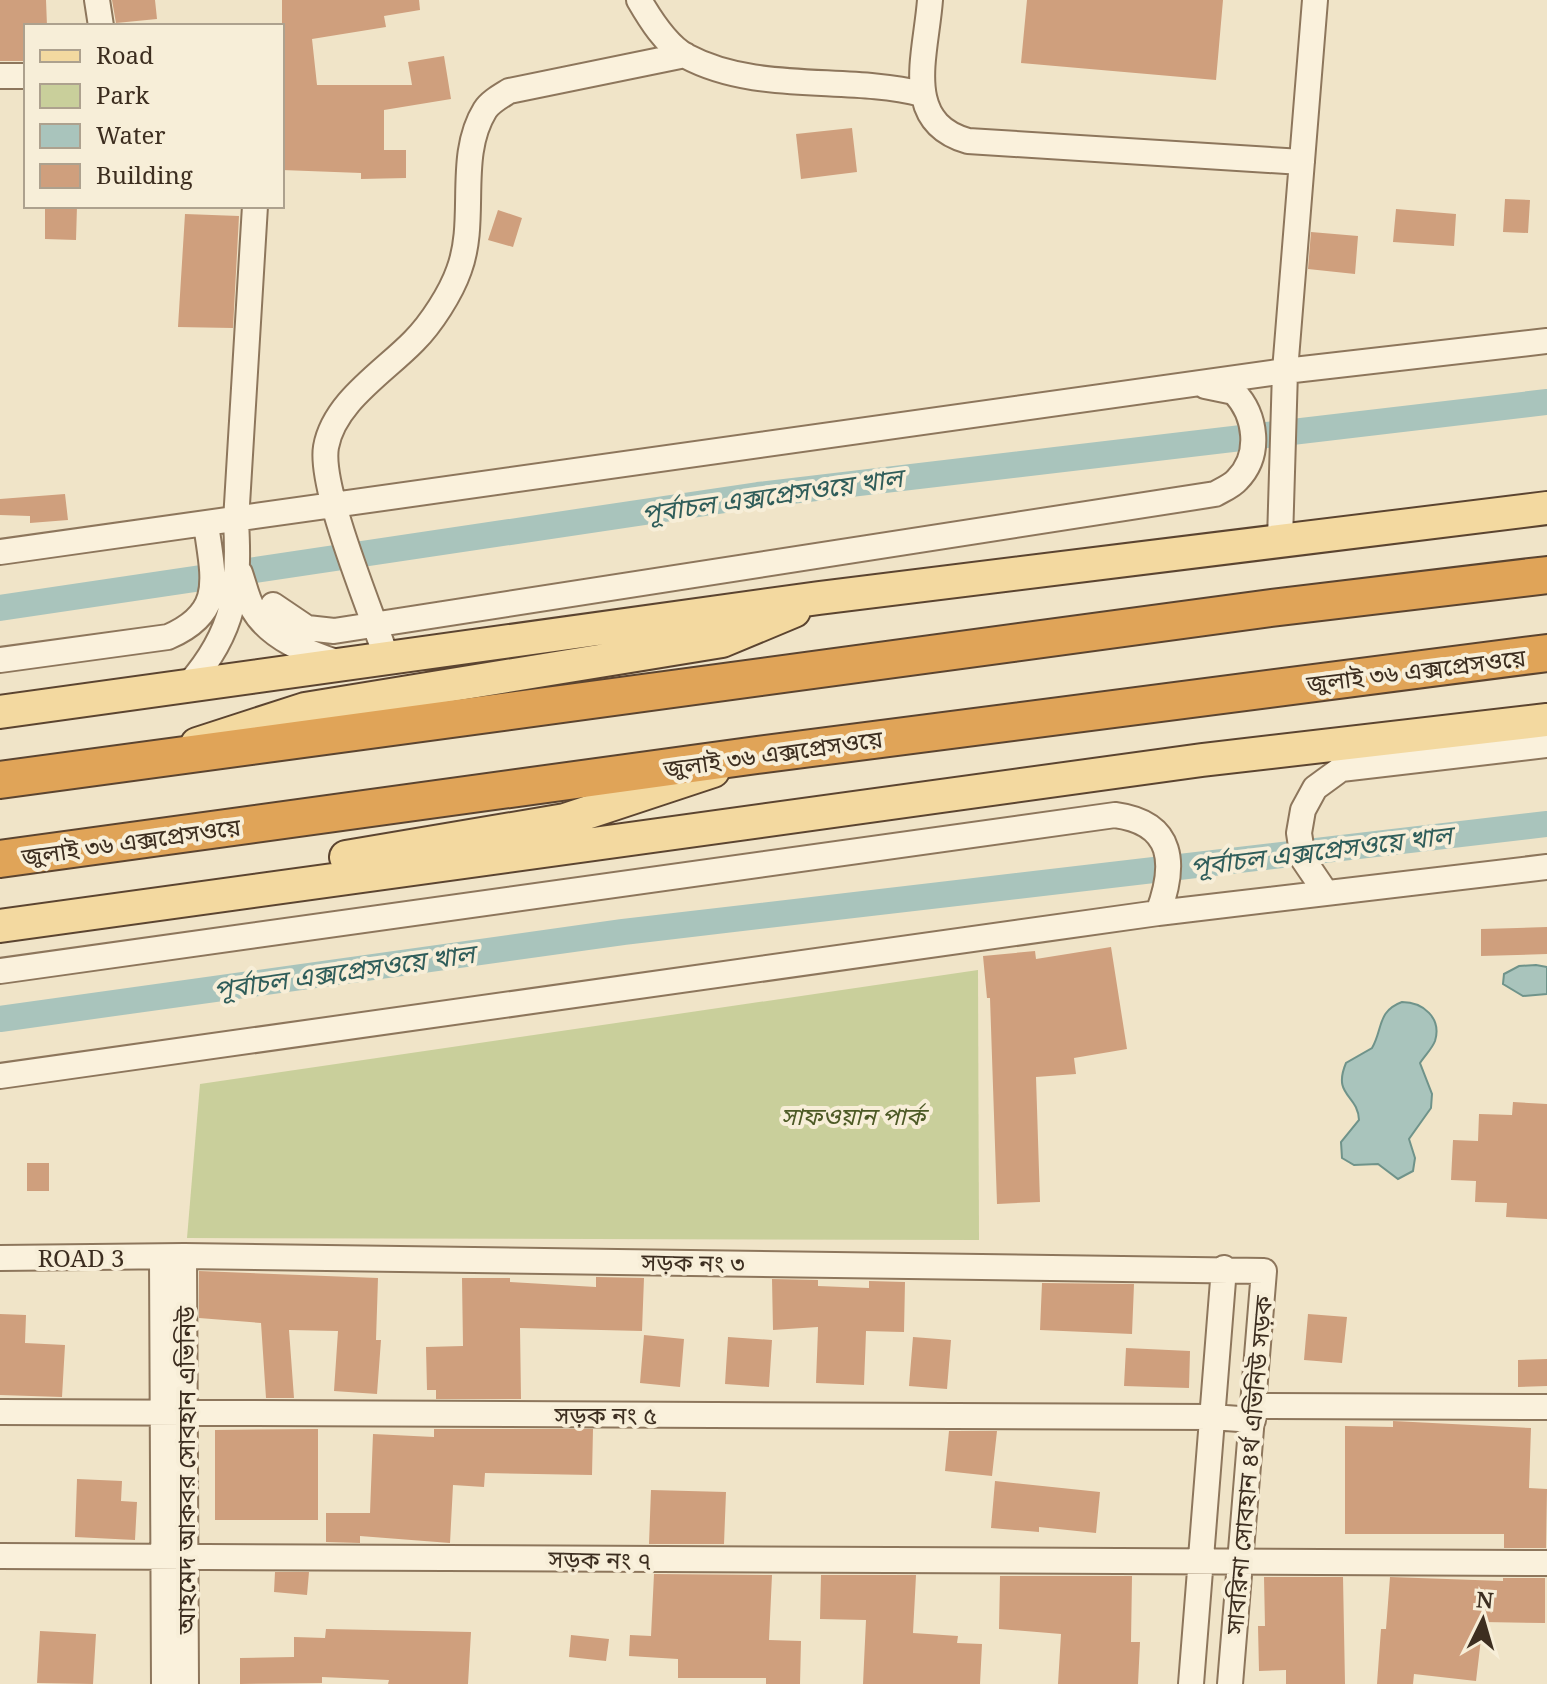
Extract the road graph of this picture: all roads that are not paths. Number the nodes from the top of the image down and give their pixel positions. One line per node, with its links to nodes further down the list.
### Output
1 (97, 0): 5 (street)
2 (639, 0): 6 (street)
3 (930, 0): 9 (street)
4 (1315, 0): 10 (street)
5 (101, 24)
6 (685, 55): 9 (street); 25 (street)
7 (0, 76): 8 (street)
8 (24, 76)
9 (922, 94): 10 (street)
10 (1302, 162): 13 (street)
11 (255, 208): 16 (street)
12 (1547, 341): 13 (street)
13 (1285, 371): 14 (street); 18 (street)
14 (1195, 384): 16 (street); 23 (street)
15 (1547, 508): 18 (main road)
16 (236, 521): 17 (street); 20 (street)
17 (206, 524): 19 (street); 26 (street)
18 (1280, 540): 22 (main road)
19 (0, 552)
20 (238, 566): 27 (street); 28 (street)
21 (1547, 575): 33 (highway)
22 (819, 598): 25 (main road); 33 (main road)
23 (273, 605)
24 (1547, 653): 32 (highway, জুলাই ৩৬ এক্সপ্রেসওয়ে)
25 (386, 656): 27 (main road)
26 (0, 660)
27 (339, 663): 28 (main road)
28 (189, 684): 29 (main road)
29 (0, 712)
30 (1547, 720): 37 (main road)
31 (1547, 745): 38 (street)
32 (757, 755): 35 (highway, জুলাই ৩৬ এক্সপ্রেসওয়ে); 37 (main road)
33 (161, 757): 34 (highway)
34 (0, 780)
35 (0, 859)
36 (1547, 867): 38 (street)
37 (231, 892): 40 (main road)
38 (1326, 893): 39 (street)
39 (1158, 913): 41 (street); 42 (street)
40 (0, 926)
41 (0, 971)
42 (0, 1076)
43 (173, 1256): 44 (street, ROAD 3); 45 (street, সড়ক নং ৩); 48 (street, আহমেদ আকবর সোবহান এভিনিউ)
44 (0, 1258)
45 (1224, 1268): 49 (street, সাবরিনা সোবহান ৪র্থ এভিনিউ সড়ক); 50 (street, সাবরিনা সোবহান ৪র্থ এভিনিউ সড়ক)
46 (1547, 1407): 49 (street, সড়ক নং ৫)
47 (0, 1412): 48 (street, সড়ক নং ৫)
48 (174, 1412): 50 (street, সড়ক নং ৫); 51 (street, আহমেদ আকবর সোবহান এভিনিউ)
49 (1254, 1413): 50 (street, সড়ক নং ৫); 55 (street, সাবরিনা সোবহান ৪র্থ এভিনিউ সড়ক)
50 (1212, 1417): 54 (street, সাবরিনা সোবহান ৪র্থ এভিনিউ সড়ক)
51 (174, 1555): 52 (street, সড়ক নং ৭); 54 (street, সড়ক নং ৭); 56 (street, আহমেদ আকবর সোবহান এভিনিউ); 57 (street, আহমেদ আকবর সোবহান এভিনিউ)
52 (0, 1556)
53 (1547, 1563): 55 (street, সড়ক নং ৭)
54 (1200, 1564): 55 (street, সড়ক নং ৭); 58 (street, সাবরিনা সোবহান ৪র্থ এভিনিউ সড়ক)
55 (1240, 1564): 59 (street, সাবরিনা সোবহান ৪র্থ এভিনিউ সড়ক)
56 (164, 1684)
57 (186, 1684)
58 (1191, 1684)
59 (1230, 1684)

